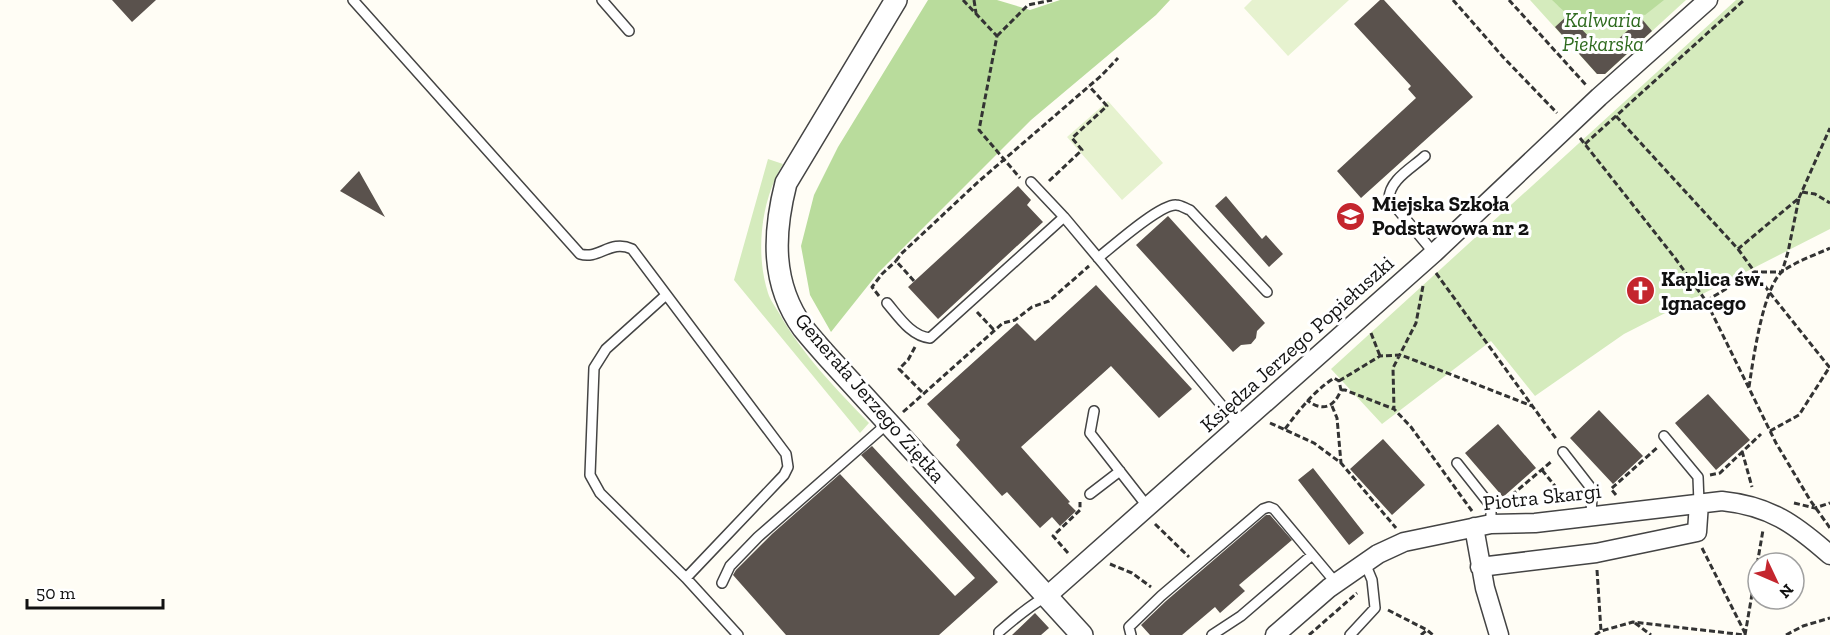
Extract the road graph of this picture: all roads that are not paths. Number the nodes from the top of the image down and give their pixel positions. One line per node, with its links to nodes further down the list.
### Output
1 (353, 0): 12 (lane)
2 (602, 0): 5 (lane)
3 (896, 0): 15 (street, Generała Jerzego Ziętka)
4 (1708, 0): 9 (street, Księdza Jerzego Popiełuszki)
5 (628, 31)
6 (1425, 156): 9 (lane)
7 (1031, 182): 8 (lane)
8 (1064, 217): 10 (lane); 13 (lane)
9 (1434, 253): 16 (street, Księdza Jerzego Popiełuszki)
10 (1098, 258): 11 (lane); 16 (lane)
11 (1267, 292)
12 (666, 295): 30 (lane); 30 (lane)
13 (887, 303)
14 (1094, 411): 20 (lane)
15 (894, 419): 31 (lane); 33 (street, Generała Jerzego Ziętka)
16 (1245, 420): 23 (street, Księdza Jerzego Popiełuszki)
17 (1665, 437): 22 (lane)
18 (1563, 452): 24 (lane)
19 (1457, 463): 25 (lane)
20 (1120, 471): 21 (lane); 23 (lane)
21 (1090, 494)
22 (1699, 503): 24 (street, Piotra Skargi); 27 (street, Piotra Skargi); 28 (street)
23 (1150, 514): 33 (street, Księdza Jerzego Popiełuszki)
24 (1591, 515): 25 (street, Piotra Skargi)
25 (1480, 522): 28 (street); 29 (street, Piotra Skargi)
26 (1312, 555): 32 (lane); 37 (lane); 38 (lane)
27 (1830, 555)
28 (1480, 567): 41 (street)
29 (1368, 571): 32 (street, Piotra Skargi); 40 (lane)
30 (686, 578): 34 (lane)
31 (722, 583)
32 (1336, 583): 39 (street, Piotra Skargi)
33 (1047, 596): 35 (lane); 36 (street, Generała Jerzego Ziętka)
34 (738, 635)
35 (999, 635)
36 (1082, 635)
37 (1131, 635)
38 (1212, 635)
39 (1275, 635)
40 (1350, 635)
41 (1499, 635)

